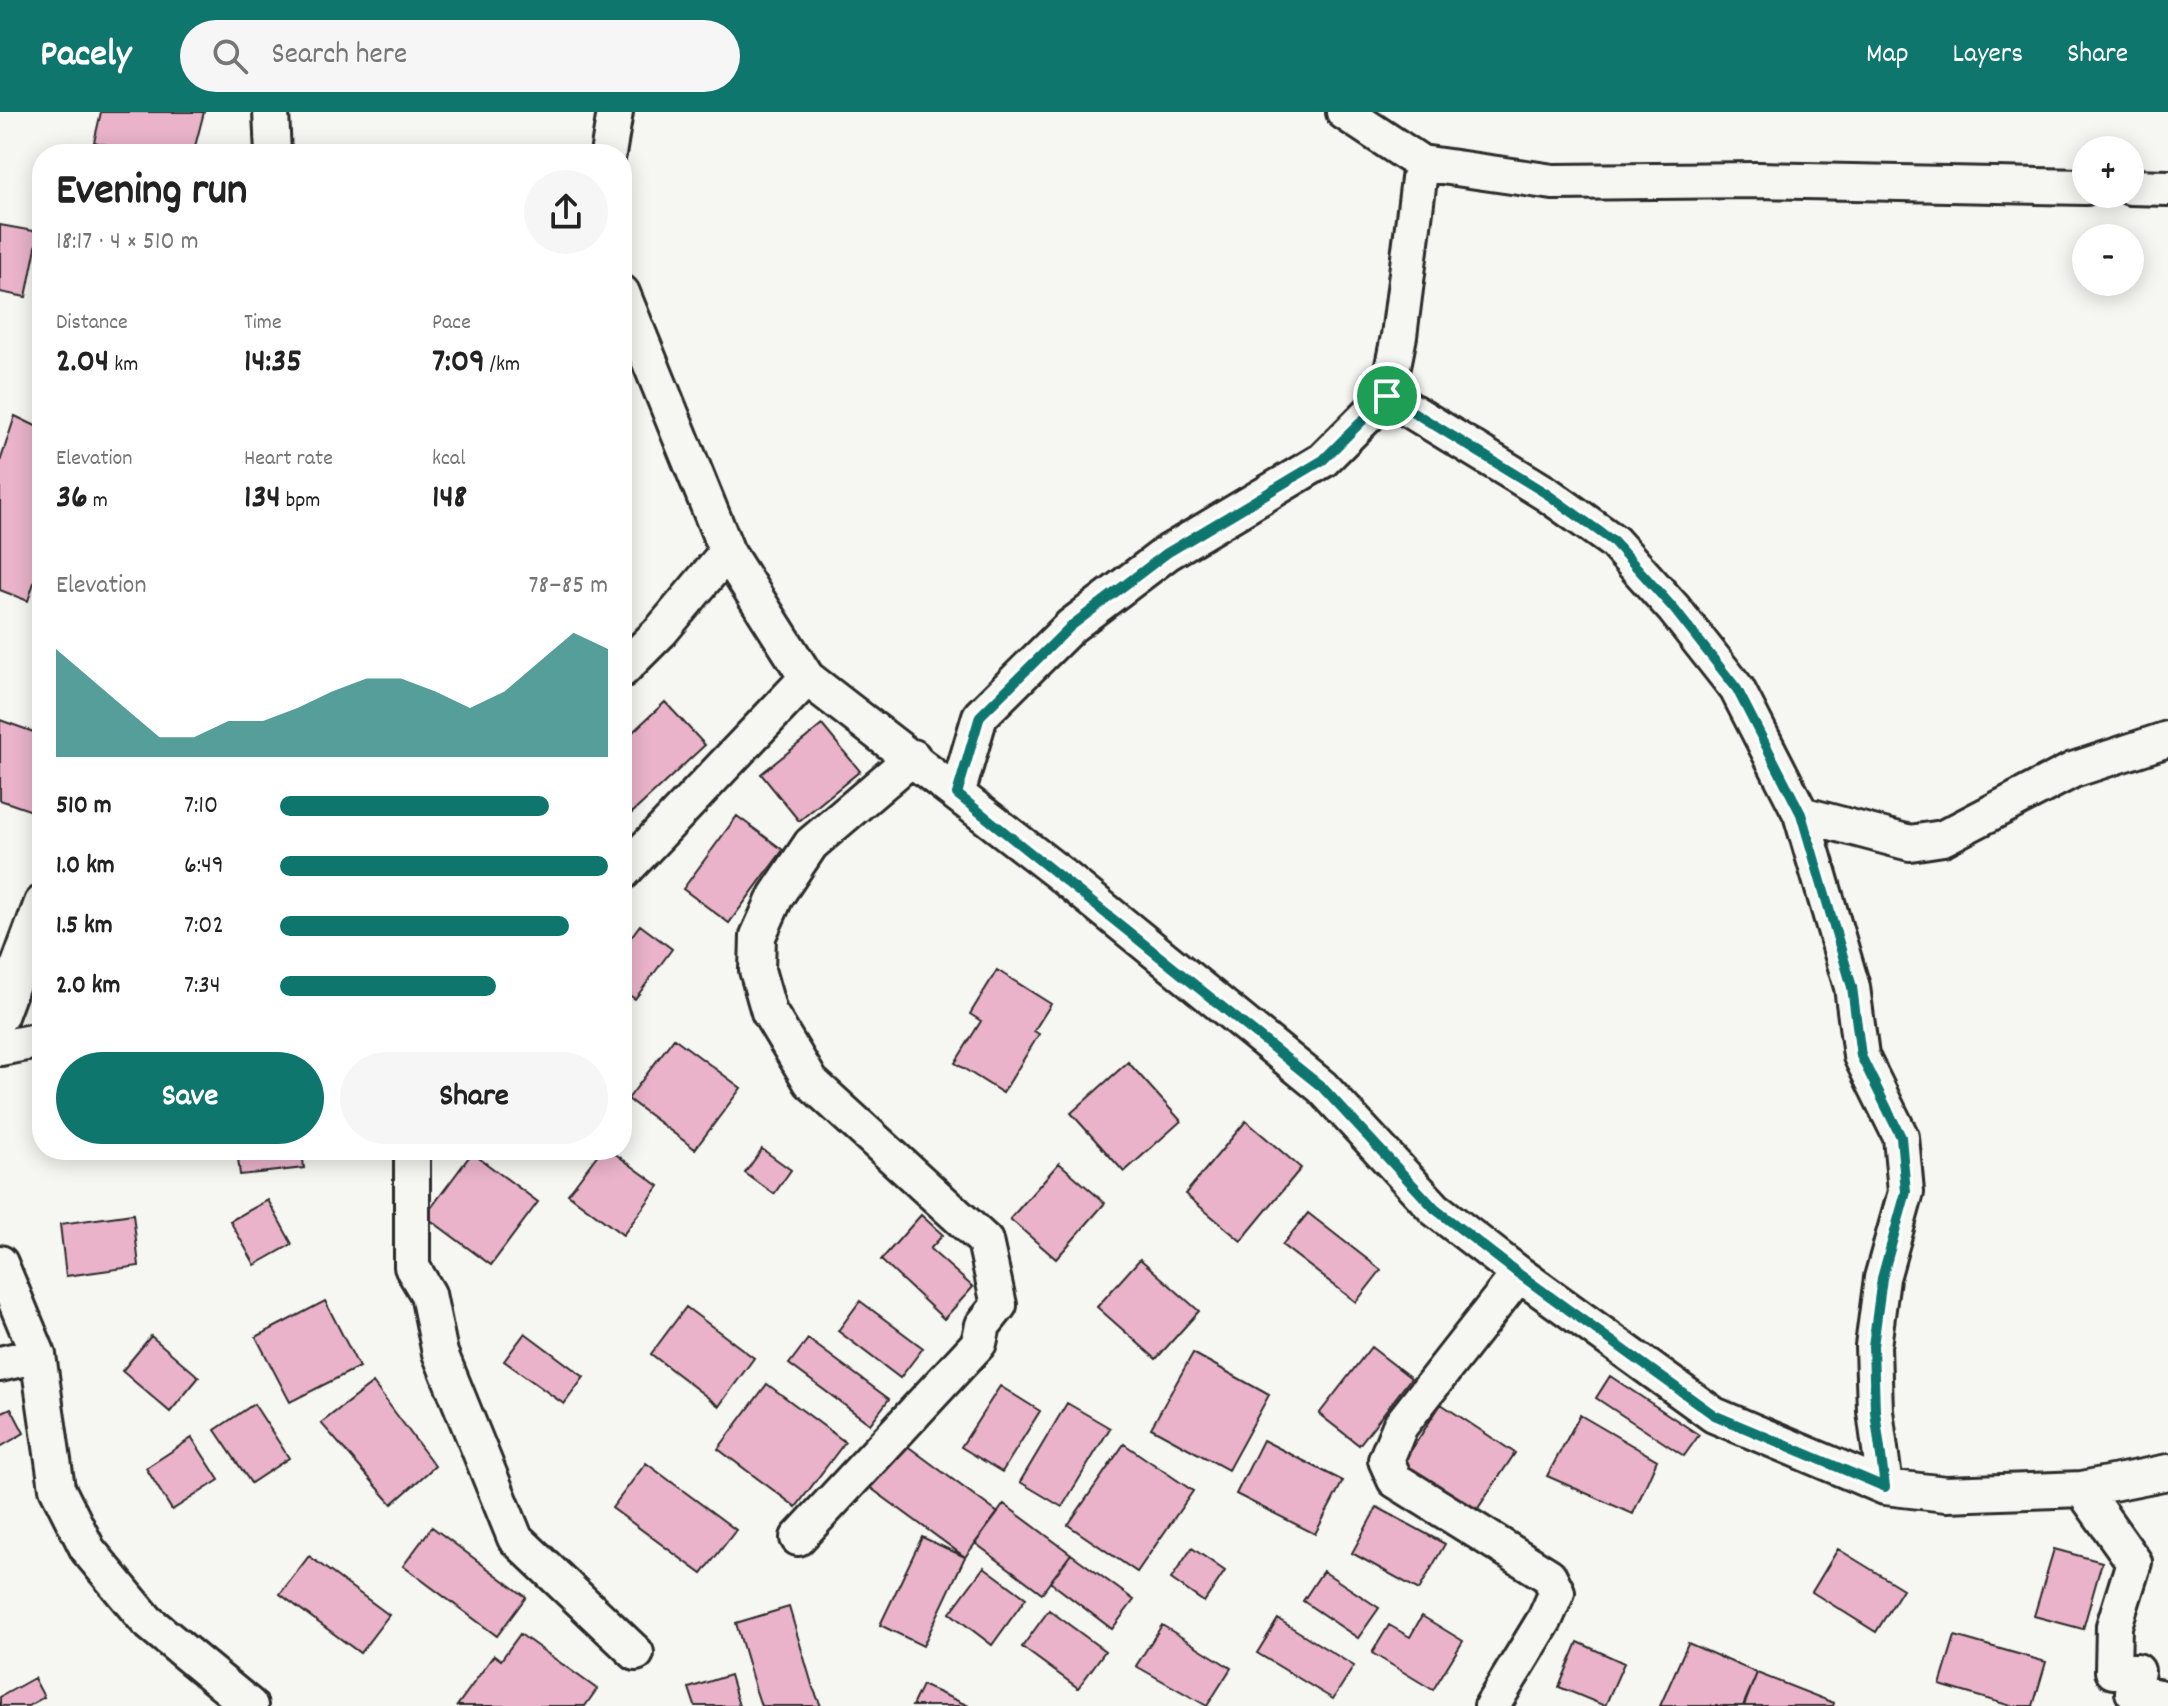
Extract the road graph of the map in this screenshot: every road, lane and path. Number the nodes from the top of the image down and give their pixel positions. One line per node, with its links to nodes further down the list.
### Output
1 (271, 112): 4 (street)
2 (615, 112): 5 (street)
3 (1344, 112): 6 (street)
4 (273, 144)
5 (610, 144)
6 (1421, 163): 7 (street); 11 (street)
7 (2072, 187)
8 (2144, 187): 9 (street)
9 (2168, 188)
10 (632, 318): 12 (street)
11 (1387, 396): 17 (street); 18 (street)
12 (727, 552): 13 (street); 14 (street)
13 (632, 660)
14 (807, 678): 16 (street); 19 (street)
15 (2168, 739): 18 (street)
16 (913, 757): 17 (street); 32 (street)
17 (957, 794): 26 (street)
18 (1801, 814): 30 (street)
19 (632, 862)
20 (32, 930): 21 (street)
21 (0, 1016)
22 (32, 1042): 23 (street)
23 (0, 1048)
24 (412, 1160): 33 (street)
25 (0, 1263): 27 (street)
26 (1519, 1274): 30 (street); 36 (street)
27 (38, 1355): 28 (street); 35 (street)
28 (0, 1364)
29 (2168, 1472): 31 (street)
30 (1885, 1487): 31 (street)
31 (2082, 1489): 34 (street)
32 (798, 1538)
33 (636, 1653)
34 (2168, 1699)
35 (250, 1706)
36 (1492, 1706)

